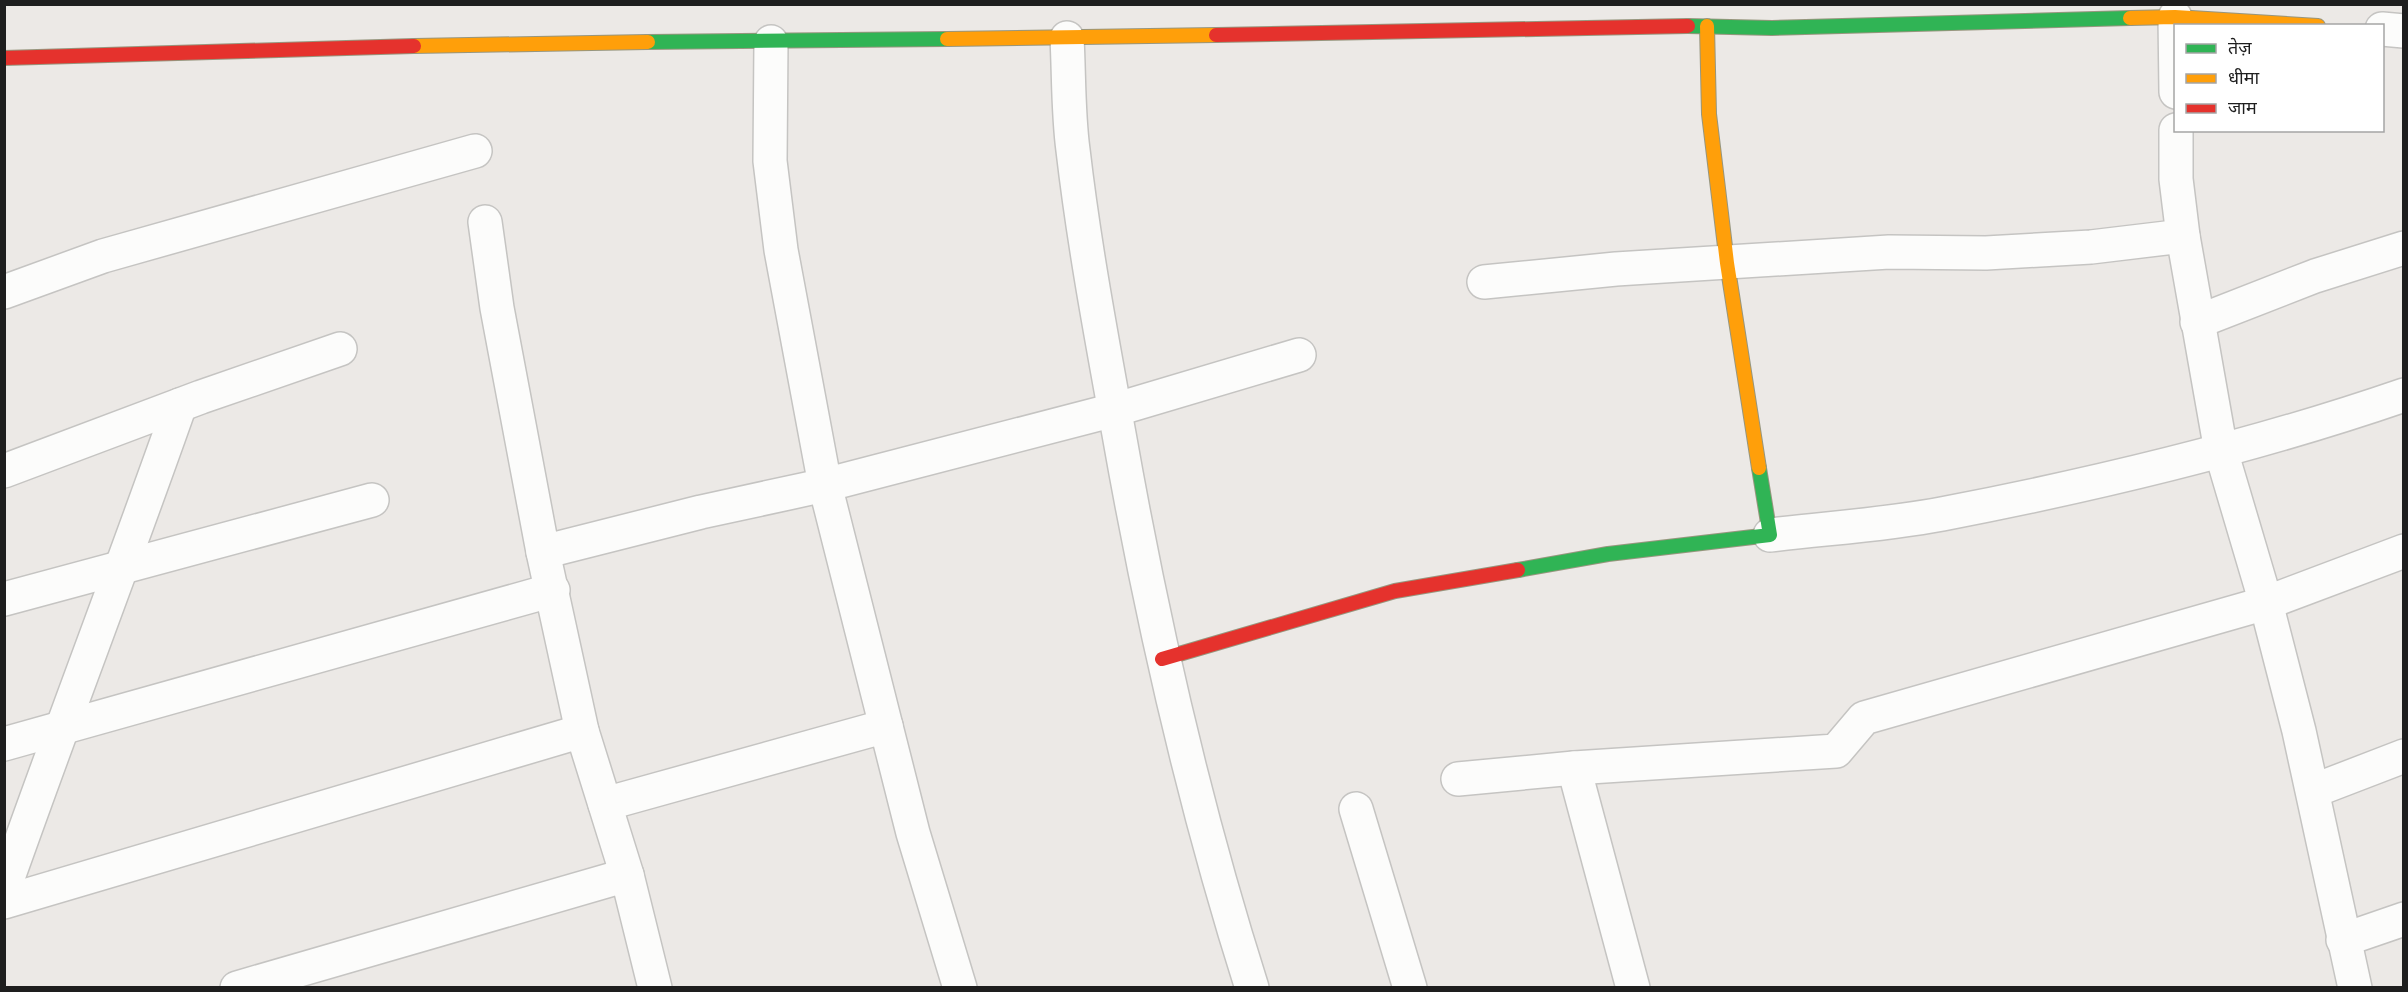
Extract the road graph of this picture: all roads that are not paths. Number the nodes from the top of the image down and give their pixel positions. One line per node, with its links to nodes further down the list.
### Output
1 (2175, 17): 2 (street); 3 (street); 4 (street)
2 (2175, 24)
3 (2286, 24)
4 (1707, 26): 7 (street); 15 (street)
5 (2384, 29): 6 (street)
6 (2403, 31)
7 (1067, 38): 8 (street); 23 (street)
8 (771, 42): 9 (street); 26 (street)
9 (4, 58)
10 (2176, 132): 13 (street)
11 (475, 151): 17 (street)
12 (485, 222): 30 (street)
13 (2183, 236): 15 (street); 18 (street)
14 (2403, 248): 18 (street)
15 (1727, 263): 16 (street); 28 (street)
16 (1484, 282)
17 (4, 292)
18 (2197, 322): 24 (street)
19 (340, 349): 22 (street)
20 (1299, 355): 23 (street)
21 (2403, 395): 24 (street)
22 (180, 405): 25 (street); 31 (street)
23 (1114, 410): 26 (street); 35 (street)
24 (2221, 451): 28 (street); 34 (street)
25 (4, 471)
26 (825, 484): 30 (street); 36 (street)
27 (372, 500): 31 (street)
28 (1770, 535): 35 (street)
29 (2403, 551): 34 (street)
30 (543, 552): 32 (street)
31 (123, 567): 33 (street); 37 (street)
32 (553, 590): 37 (street); 38 (street)
33 (4, 599)
34 (2266, 603): 41 (street); 43 (street)
35 (1162, 659): 54 (street)
36 (886, 726): 44 (street); 53 (street)
37 (60, 728): 39 (street); 47 (street)
38 (582, 731): 44 (street); 48 (street)
39 (4, 744)
40 (2403, 756): 43 (street)
41 (1574, 768): 42 (street); 56 (street)
42 (1458, 779)
43 (2313, 791): 50 (street)
44 (604, 804): 46 (street)
45 (1356, 809): 55 (street)
46 (627, 875): 51 (street); 52 (street)
47 (4, 889)
48 (4, 902)
49 (2403, 920): 50 (street)
50 (2343, 940): 57 (street)
51 (237, 987)
52 (655, 987)
53 (960, 987)
54 (1252, 987)
55 (1410, 987)
56 (1633, 987)
57 (2355, 987)

